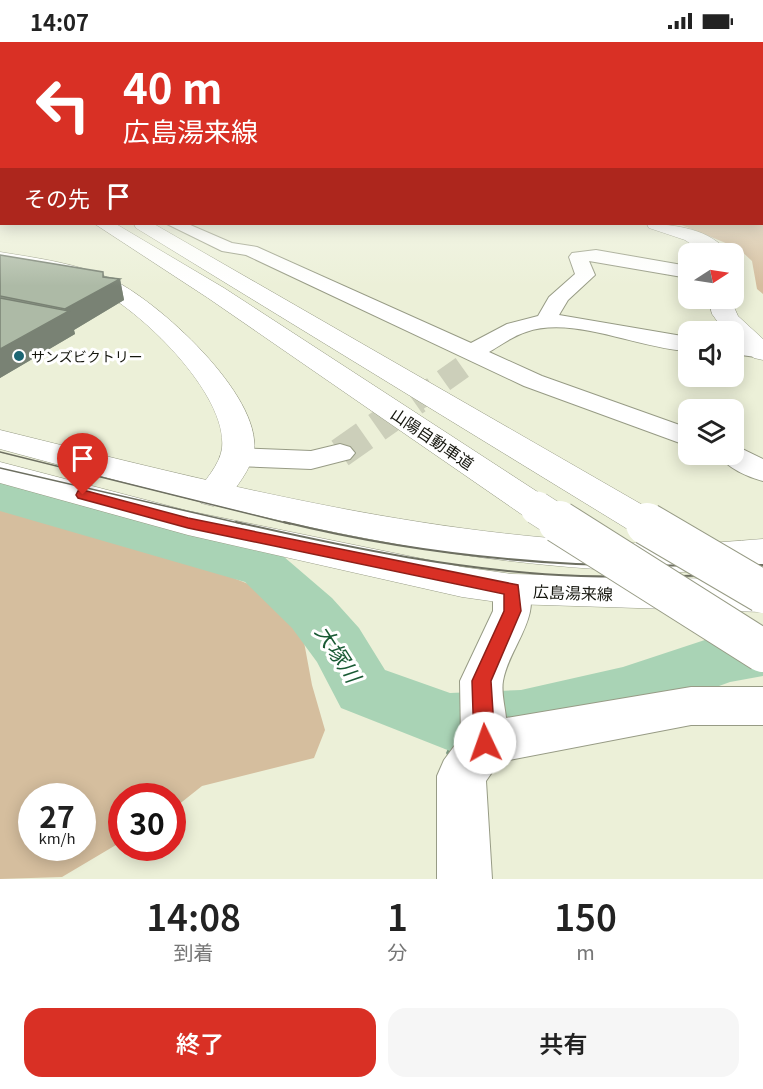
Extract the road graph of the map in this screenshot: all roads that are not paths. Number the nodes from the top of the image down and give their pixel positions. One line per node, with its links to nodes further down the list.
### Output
1 (106, 225): 25 (main road, 山陽自動車道, bridge)
2 (144, 225): 24 (main road, 山陽自動車道, bridge)
3 (177, 225): 13 (street)
4 (658, 225): 5 (main road)
5 (703, 243)
6 (0, 258): 17 (main road)
7 (678, 270): 9 (street)
8 (722, 309): 12 (main road)
9 (547, 322): 10 (street); 13 (street)
10 (678, 343)
11 (744, 349): 12 (street)
12 (763, 352)
13 (473, 357): 14 (street)
14 (678, 434)
15 (0, 439): 21 (main road)
16 (340, 453): 17 (street)
17 (235, 457): 21 (main road)
18 (744, 461): 20 (street)
19 (0, 472): 23 (main road, 広島湯来線)
20 (763, 472)
21 (213, 495): 22 (main road)
22 (763, 552)
23 (512, 590): 24 (main road, 広島湯来線); 27 (street)
24 (763, 594)
25 (763, 651)
26 (763, 706): 27 (street)
27 (484, 742): 28 (street)
28 (465, 879)

